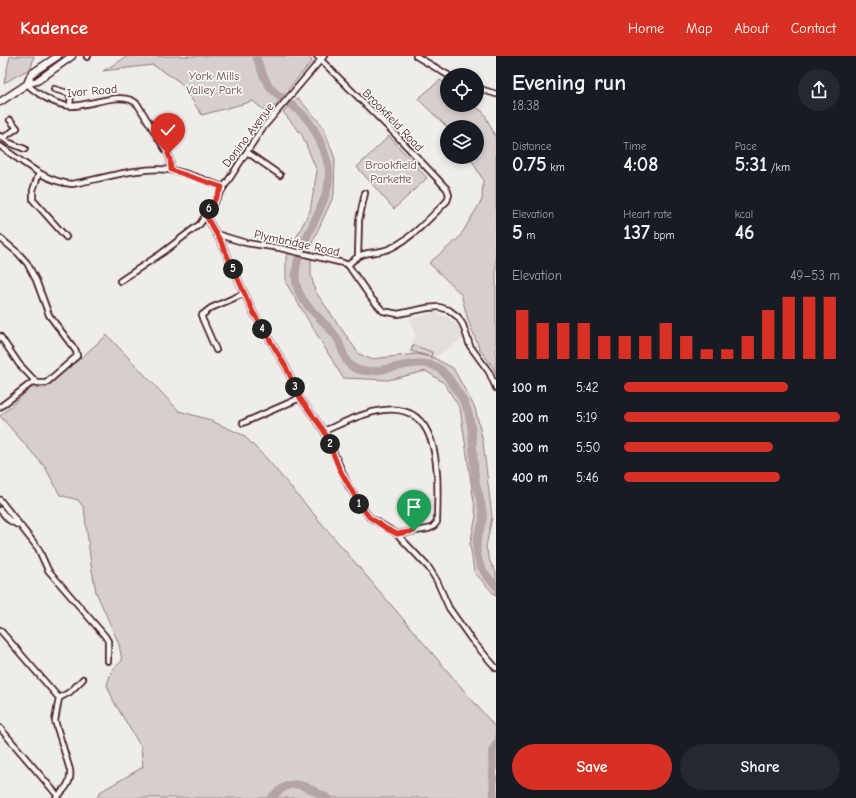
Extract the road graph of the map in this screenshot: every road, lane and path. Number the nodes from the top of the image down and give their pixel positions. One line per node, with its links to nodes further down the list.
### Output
1 (58, 56): 6 (main road)
2 (72, 56): 6 (main road)
3 (416, 56): 5 (street)
4 (320, 57): 16 (street, Donino Avenue); 26 (street, Brookfield Road)
5 (440, 70)
6 (27, 84): 10 (main road); 11 (street, Ivor Road)
7 (54, 89): 11 (street)
8 (484, 90): 9 (street)
9 (496, 94)
10 (0, 102)
11 (70, 106): 17 (street, Ivor Road)
12 (10, 120): 13 (street)
13 (2, 137): 15 (street)
14 (0, 146): 18 (street)
15 (25, 149)
16 (247, 152): 19 (street); 20 (street, Donino Avenue)
17 (171, 170): 18 (street); 20 (street)
18 (39, 173): 24 (street)
19 (280, 175)
20 (222, 187): 22 (street, Donino Avenue)
21 (365, 194): 26 (street)
22 (206, 216): 23 (street); 28 (street, Donino Avenue)
23 (216, 234): 27 (street, Plymbridge Road); 29 (street)
24 (66, 237)
25 (0, 238): 32 (street)
26 (358, 256): 27 (street)
27 (348, 265): 33 (street, Plymbridge Road)
28 (120, 281)
29 (243, 294): 31 (street); 34 (street)
30 (0, 336): 32 (street)
31 (216, 350)
32 (34, 381): 35 (street)
33 (496, 388)
34 (300, 398): 36 (street); 37 (street)
35 (0, 407)
36 (243, 423)
37 (324, 431): 41 (street); 41 (street)
38 (0, 500): 40 (street)
39 (0, 510): 40 (street)
40 (18, 525): 43 (street)
41 (397, 534): 44 (street)
42 (0, 630): 46 (street)
43 (108, 661)
44 (496, 668)
45 (83, 679): 46 (street)
46 (59, 698): 48 (street)
47 (0, 728): 48 (street)
48 (57, 797)

